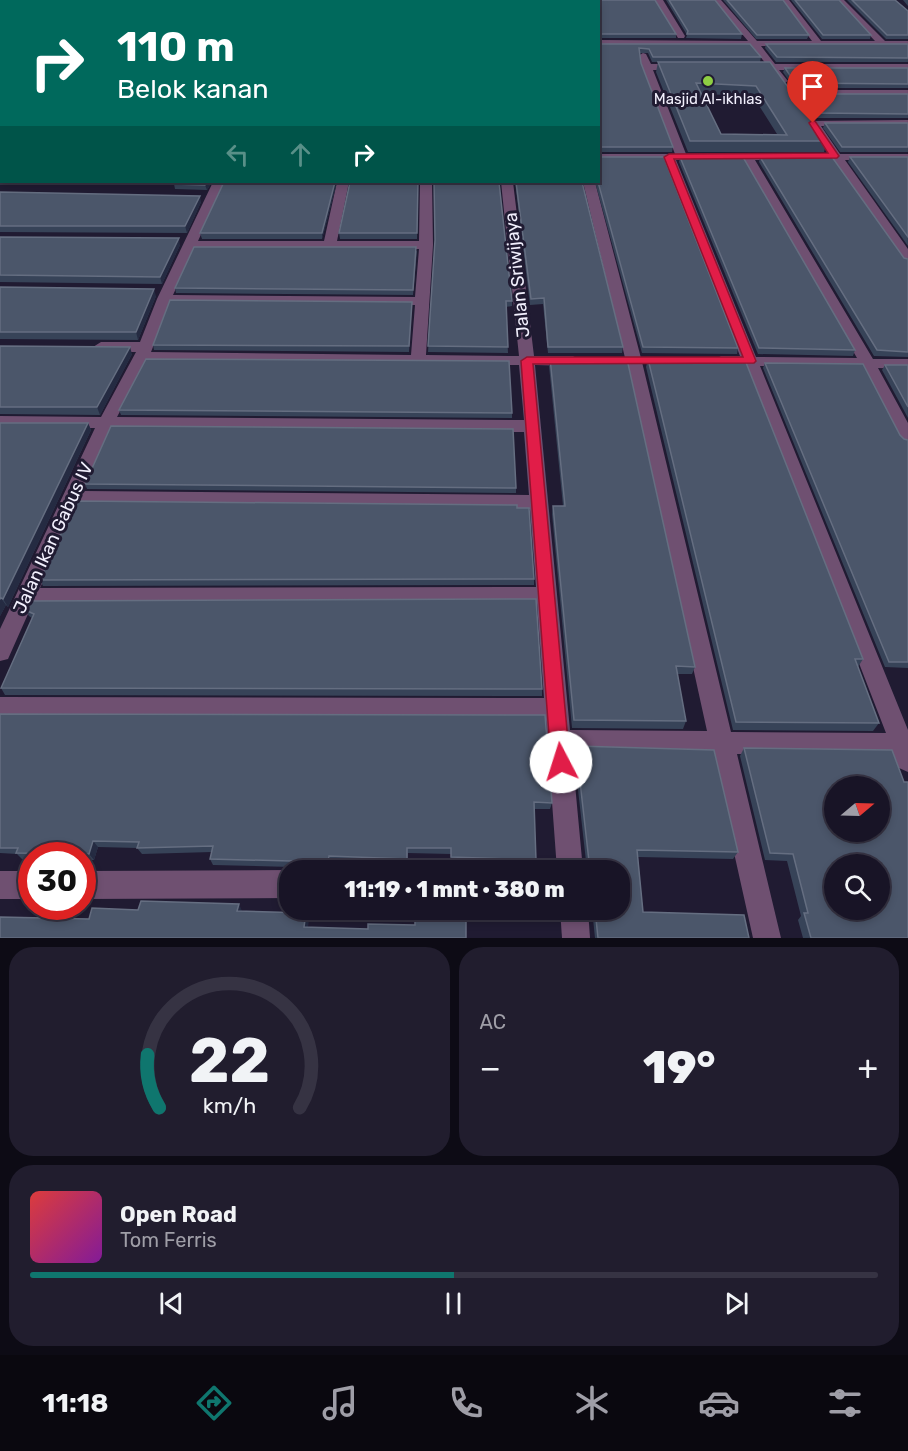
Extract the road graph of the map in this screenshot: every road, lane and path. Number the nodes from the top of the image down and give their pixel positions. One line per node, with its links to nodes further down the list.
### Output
1 (659, 0): 5 (street)
2 (717, 0): 7 (street)
3 (785, 0): 8 (street)
4 (840, 0): 9 (street)
5 (681, 36)
6 (908, 38): 9 (street)
7 (753, 41): 8 (street); 11 (street); 16 (street)
8 (817, 41): 9 (street)
9 (880, 41): 12 (street)
10 (600, 43): 11 (street)
11 (638, 43): 13 (street)
12 (908, 44)
13 (647, 67): 14 (street); 24 (street)
14 (693, 67)
15 (750, 67): 16 (street)
16 (772, 67): 17 (street); 18 (street)
17 (908, 67)
18 (791, 93): 19 (street); 20 (street)
19 (908, 93)
20 (807, 115): 21 (street); 22 (street)
21 (908, 123)
22 (834, 156): 25 (street); 26 (street); 35 (street)
23 (600, 157): 24 (street)
24 (675, 157): 25 (street); 44 (street)
25 (747, 157): 45 (street)
26 (908, 157)
27 (218, 183): 32 (street, Jalan Ikan Gabus IV)
28 (343, 183): 34 (street)
29 (426, 183): 33 (street)
30 (507, 183): 41 (street, Jalan Sriwijaya)
31 (589, 183): 59 (street)
32 (188, 241): 34 (street); 36 (street, Jalan Ikan Gabus IV)
33 (426, 245): 34 (street); 37 (street)
34 (330, 246)
35 (908, 259)
36 (164, 293): 37 (street); 39 (street, Jalan Ikan Gabus IV)
37 (422, 301): 40 (street)
38 (90, 347): 39 (street)
39 (143, 352): 40 (street); 48 (street, Jalan Ikan Gabus IV)
40 (418, 360): 41 (street)
41 (527, 361): 42 (street); 49 (street, Jalan Sriwijaya)
42 (586, 361)
43 (704, 361): 44 (street)
44 (750, 361): 45 (street); 60 (street)
45 (868, 364): 46 (street); 50 (street)
46 (908, 364)
47 (0, 422): 48 (street)
48 (106, 423): 49 (street); 51 (street, Jalan Ikan Gabus IV)
49 (531, 426): 52 (street, Jalan Sriwijaya)
50 (908, 439)
51 (72, 498): 52 (street); 54 (street, Jalan Ikan Gabus IV)
52 (538, 502): 53 (street, Jalan Sriwijaya)
53 (546, 595): 54 (street); 57 (street, Jalan Sriwijaya)
54 (25, 597): 55 (street, Jalan Ikan Gabus IV)
55 (0, 652)
56 (0, 708): 57 (street)
57 (556, 709): 58 (street, Jalan Sriwijaya)
58 (559, 741): 59 (street); 61 (street, Jalan Sriwijaya)
59 (722, 744): 60 (street); 68 (street)
60 (906, 750)
61 (569, 860)
62 (279, 884): 65 (street)
63 (0, 885): 64 (street)
64 (18, 885)
65 (96, 885)
66 (575, 920): 67 (street)
67 (576, 938)
68 (767, 938)

